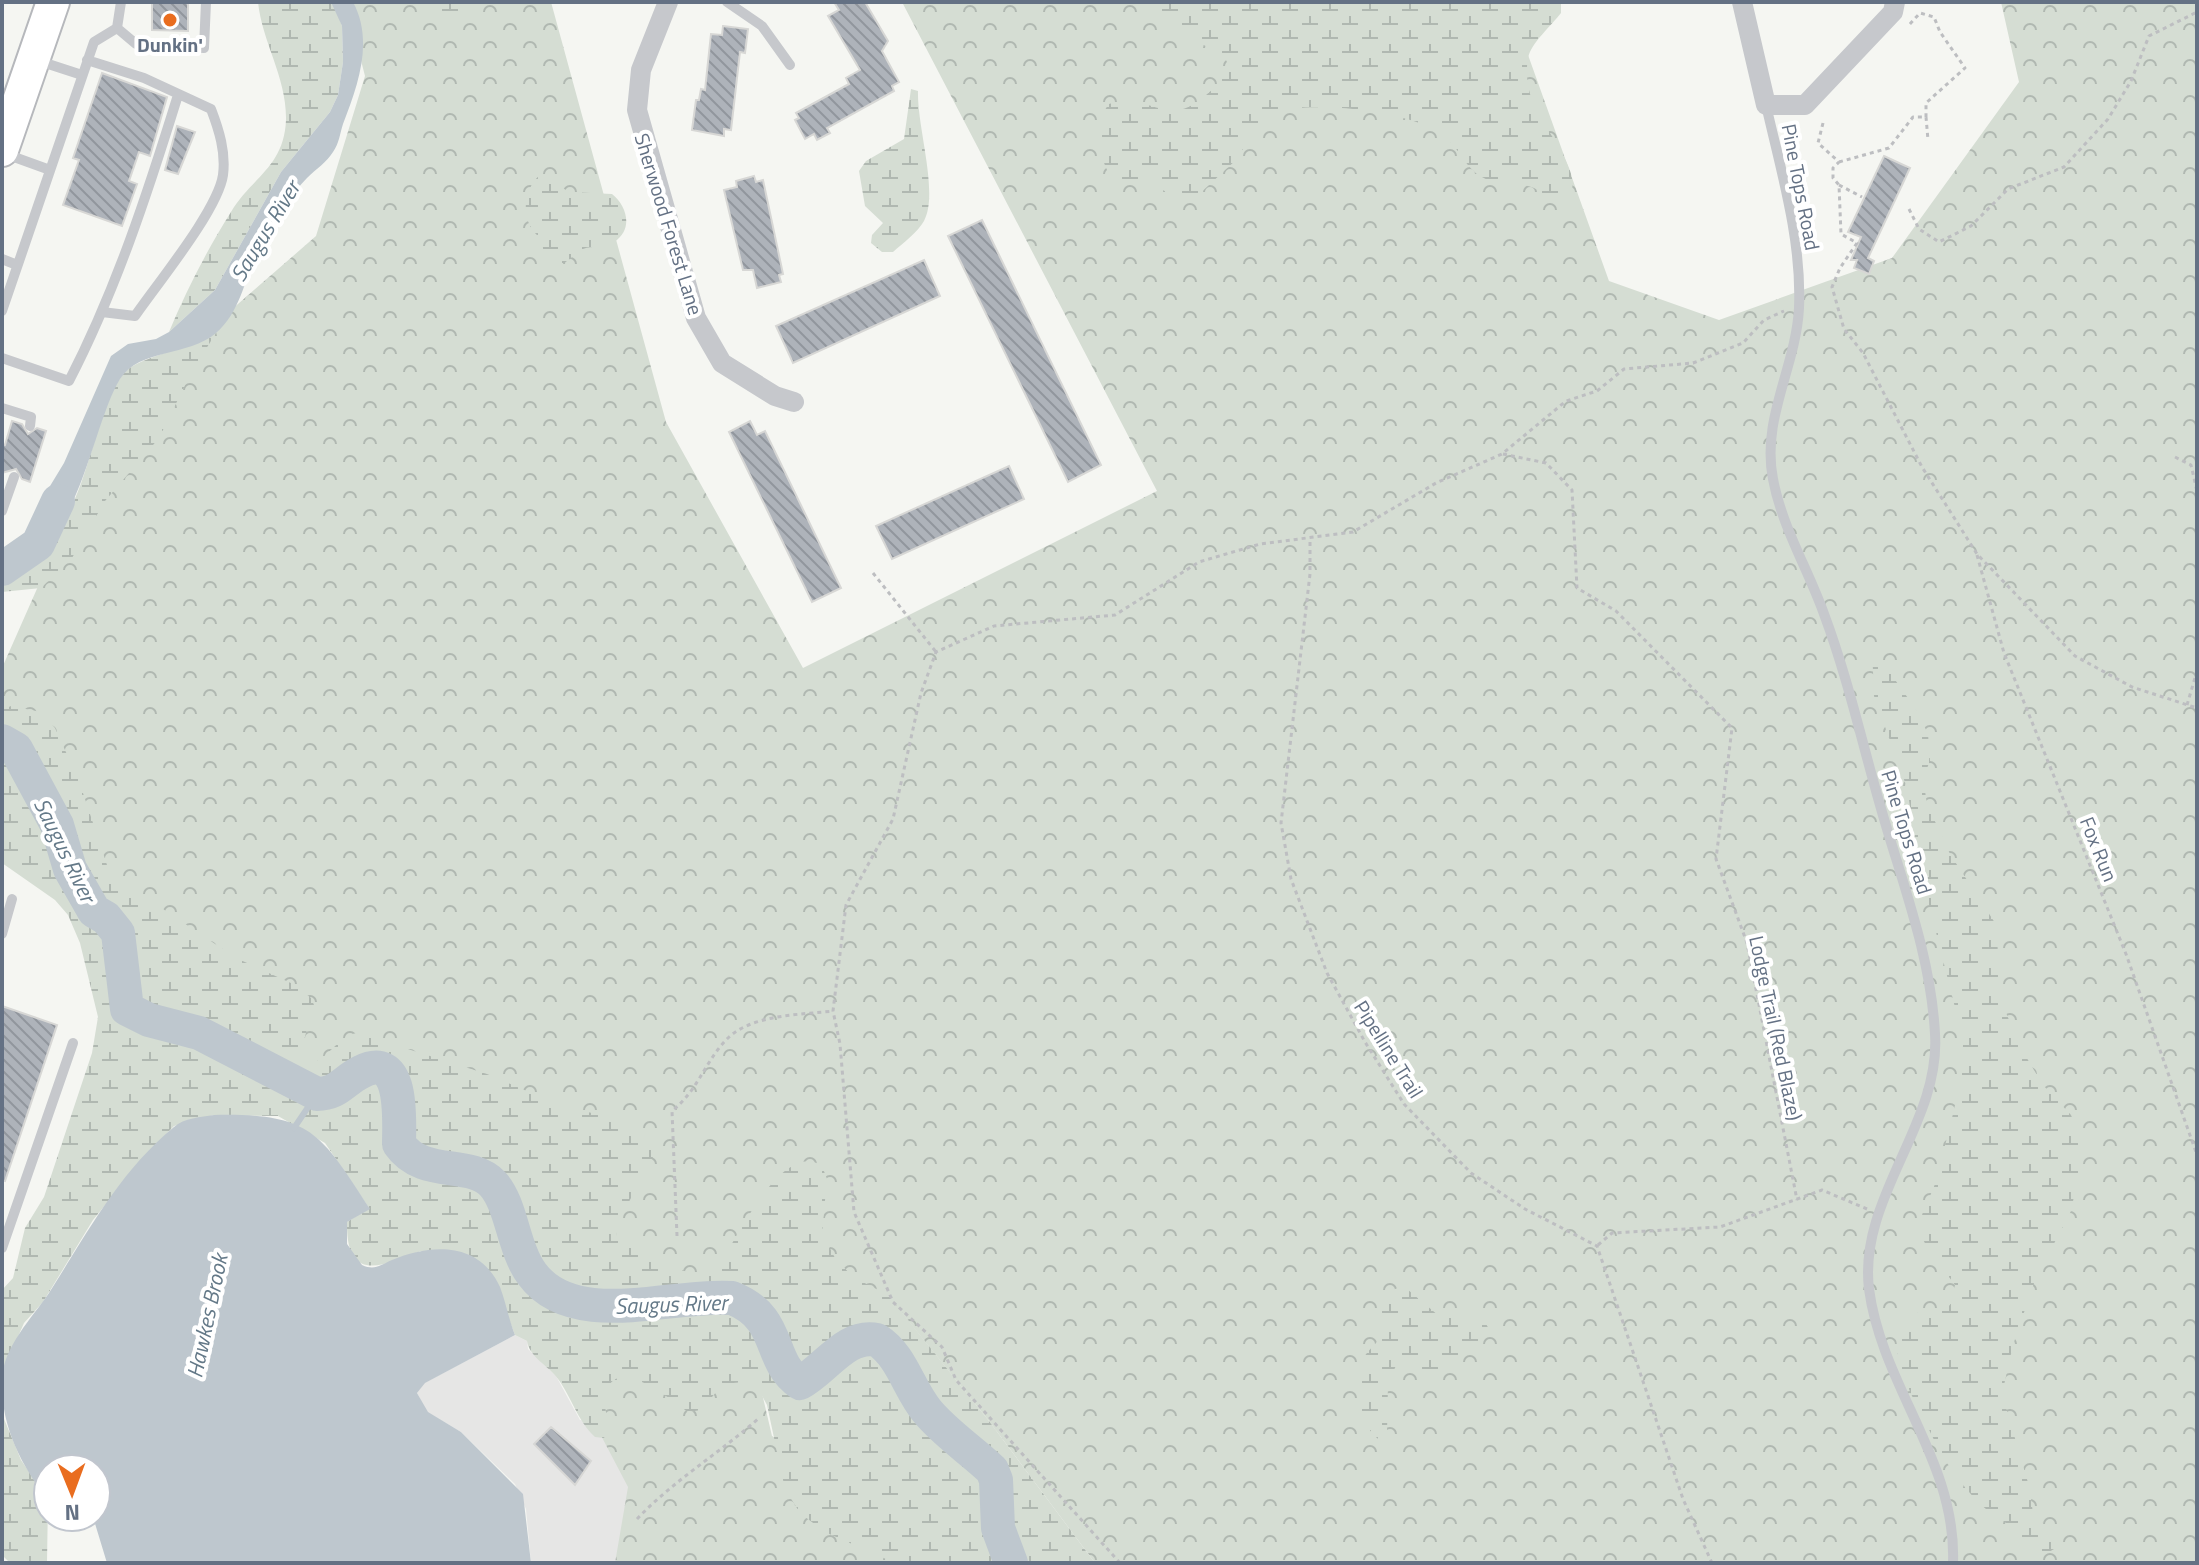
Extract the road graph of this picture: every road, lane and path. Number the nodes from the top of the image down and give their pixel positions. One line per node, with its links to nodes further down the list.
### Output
1 (53, 2): 11 (highway)
2 (121, 2): 9 (lane)
3 (206, 2): 9 (lane)
4 (668, 2): 32 (street, Sherwood Forest Lane)
5 (727, 2): 13 (lane)
6 (1742, 2): 16 (street)
7 (1895, 2): 16 (street)
8 (2197, 12): 25 (path)
9 (117, 28): 12 (lane)
10 (1900, 35): 17 (path)
11 (33, 59): 14 (lane); 20 (highway)
12 (87, 60): 14 (lane); 15 (lane)
13 (790, 65)
14 (82, 75): 22 (lane)
15 (178, 95): 30 (lane); 30 (lane)
16 (1766, 105): 28 (lane, Pine Tops Road)
17 (1926, 117): 19 (path); 21 (path)
18 (1823, 123): 21 (path)
19 (1928, 140)
20 (2, 152): 22 (lane)
21 (1839, 162): 23 (path)
22 (50, 170): 27 (lane)
23 (1839, 185): 24 (path); 43 (path)
24 (1862, 197)
25 (1909, 209)
26 (2, 259): 27 (lane)
27 (17, 265): 29 (lane)
28 (1799, 307): 35 (path); 55 (lane, Pine Tops Road)
29 (2, 311)
30 (102, 312): 31 (lane)
31 (2, 358)
32 (794, 402)
33 (2, 408): 34 (lane)
34 (30, 426)
35 (1502, 454): 42 (path); 54 (path, Lodge Trail (Red Blaze))
36 (2175, 457): 39 (path)
37 (2197, 471): 39 (path)
38 (14, 477): 41 (lane)
39 (2196, 483): 40 (path)
40 (2197, 491)
41 (2, 511)
42 (1310, 541): 45 (path); 57 (path, Pipelline Trail)
43 (1977, 554): 47 (path); 53 (path, Fox Run)
44 (873, 573): 45 (path)
45 (936, 652): 51 (path)
46 (2197, 671): 47 (path)
47 (2187, 705): 48 (path)
48 (2197, 708)
49 (12, 899): 50 (lane)
50 (2, 934)
51 (833, 1011): 56 (path); 61 (path)
52 (73, 1043): 58 (lane)
53 (2197, 1155)
54 (1797, 1200): 55 (path); 57 (path)
55 (1878, 1213): 63 (lane, Pine Tops Road)
56 (677, 1236)
57 (1597, 1246): 62 (path)
58 (2, 1248)
59 (758, 1419): 60 (path)
60 (637, 1519)
61 (1120, 1563)
62 (1712, 1563)
63 (1953, 1563)

